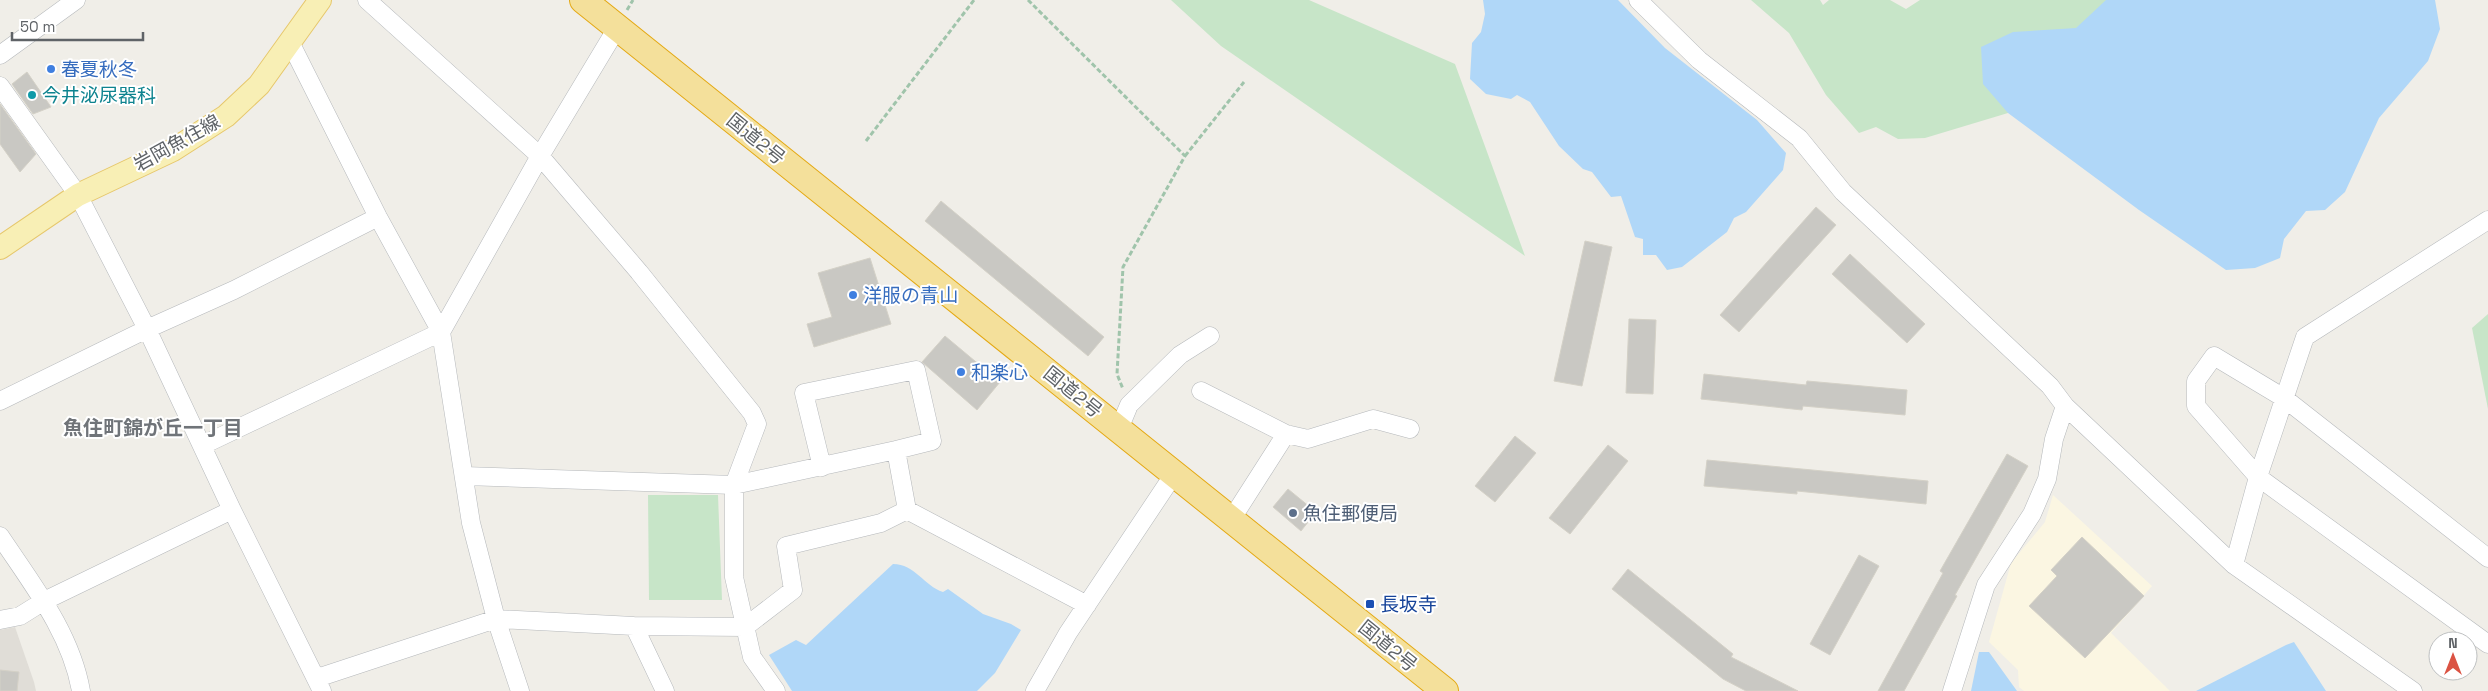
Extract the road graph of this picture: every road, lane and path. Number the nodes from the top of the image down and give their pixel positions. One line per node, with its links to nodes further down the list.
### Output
1 (76, 0): 10 (street)
2 (320, 0): 9 (main road, 岩岡魚住線)
3 (367, 0): 14 (street)
4 (583, 0): 8 (highway, 国道2号)
5 (974, 0): 13 (path)
6 (1028, 0): 15 (path)
7 (1638, 0): 27 (street)
8 (617, 28): 14 (street); 28 (highway, 国道2号)
9 (291, 44): 16 (main road, 岩岡魚住線); 17 (street)
10 (0, 55)
11 (1244, 82): 15 (path)
12 (0, 86): 16 (street)
13 (866, 141)
14 (540, 156): 21 (street); 37 (street)
15 (1185, 156): 26 (path)
16 (78, 195): 19 (main road, 岩岡魚住線); 20 (street)
17 (378, 217): 20 (street); 21 (street)
18 (2488, 220): 24 (street)
19 (0, 248)
20 (147, 329): 25 (street); 31 (street)
21 (441, 332): 31 (street); 35 (street)
22 (1210, 336): 26 (street)
23 (1201, 391): 30 (street)
24 (2284, 398): 36 (street); 36 (street); 42 (street)
25 (0, 401)
26 (1129, 405): 28 (street)
27 (2065, 406): 43 (street); 58 (street)
28 (1119, 429): 34 (highway, 国道2号)
29 (1410, 429): 30 (street)
30 (1286, 434): 40 (street)
31 (203, 445): 38 (street)
32 (896, 450): 33 (street); 33 (street); 39 (street)
33 (822, 467): 37 (street)
34 (1174, 474): 40 (highway, 国道2号); 45 (street)
35 (464, 476): 37 (street); 46 (street)
36 (2258, 477): 43 (street); 50 (street)
37 (734, 485): 49 (street)
38 (232, 510): 44 (street); 51 (street)
39 (907, 510): 45 (street); 49 (street)
40 (1231, 520): 57 (highway, 国道2号)
41 (0, 536): 44 (street)
42 (2488, 558)
43 (2234, 565): 59 (street)
44 (44, 601): 47 (street); 52 (street)
45 (1087, 605): 56 (street)
46 (496, 619): 48 (street); 51 (street); 53 (street)
47 (0, 620)
48 (634, 626): 49 (street); 54 (street)
49 (745, 627): 55 (street)
50 (2488, 644)
51 (319, 685)
52 (81, 691)
53 (520, 691)
54 (665, 691)
55 (776, 691)
56 (1035, 691)
57 (1445, 691)
58 (1952, 691)
59 (2413, 691)

